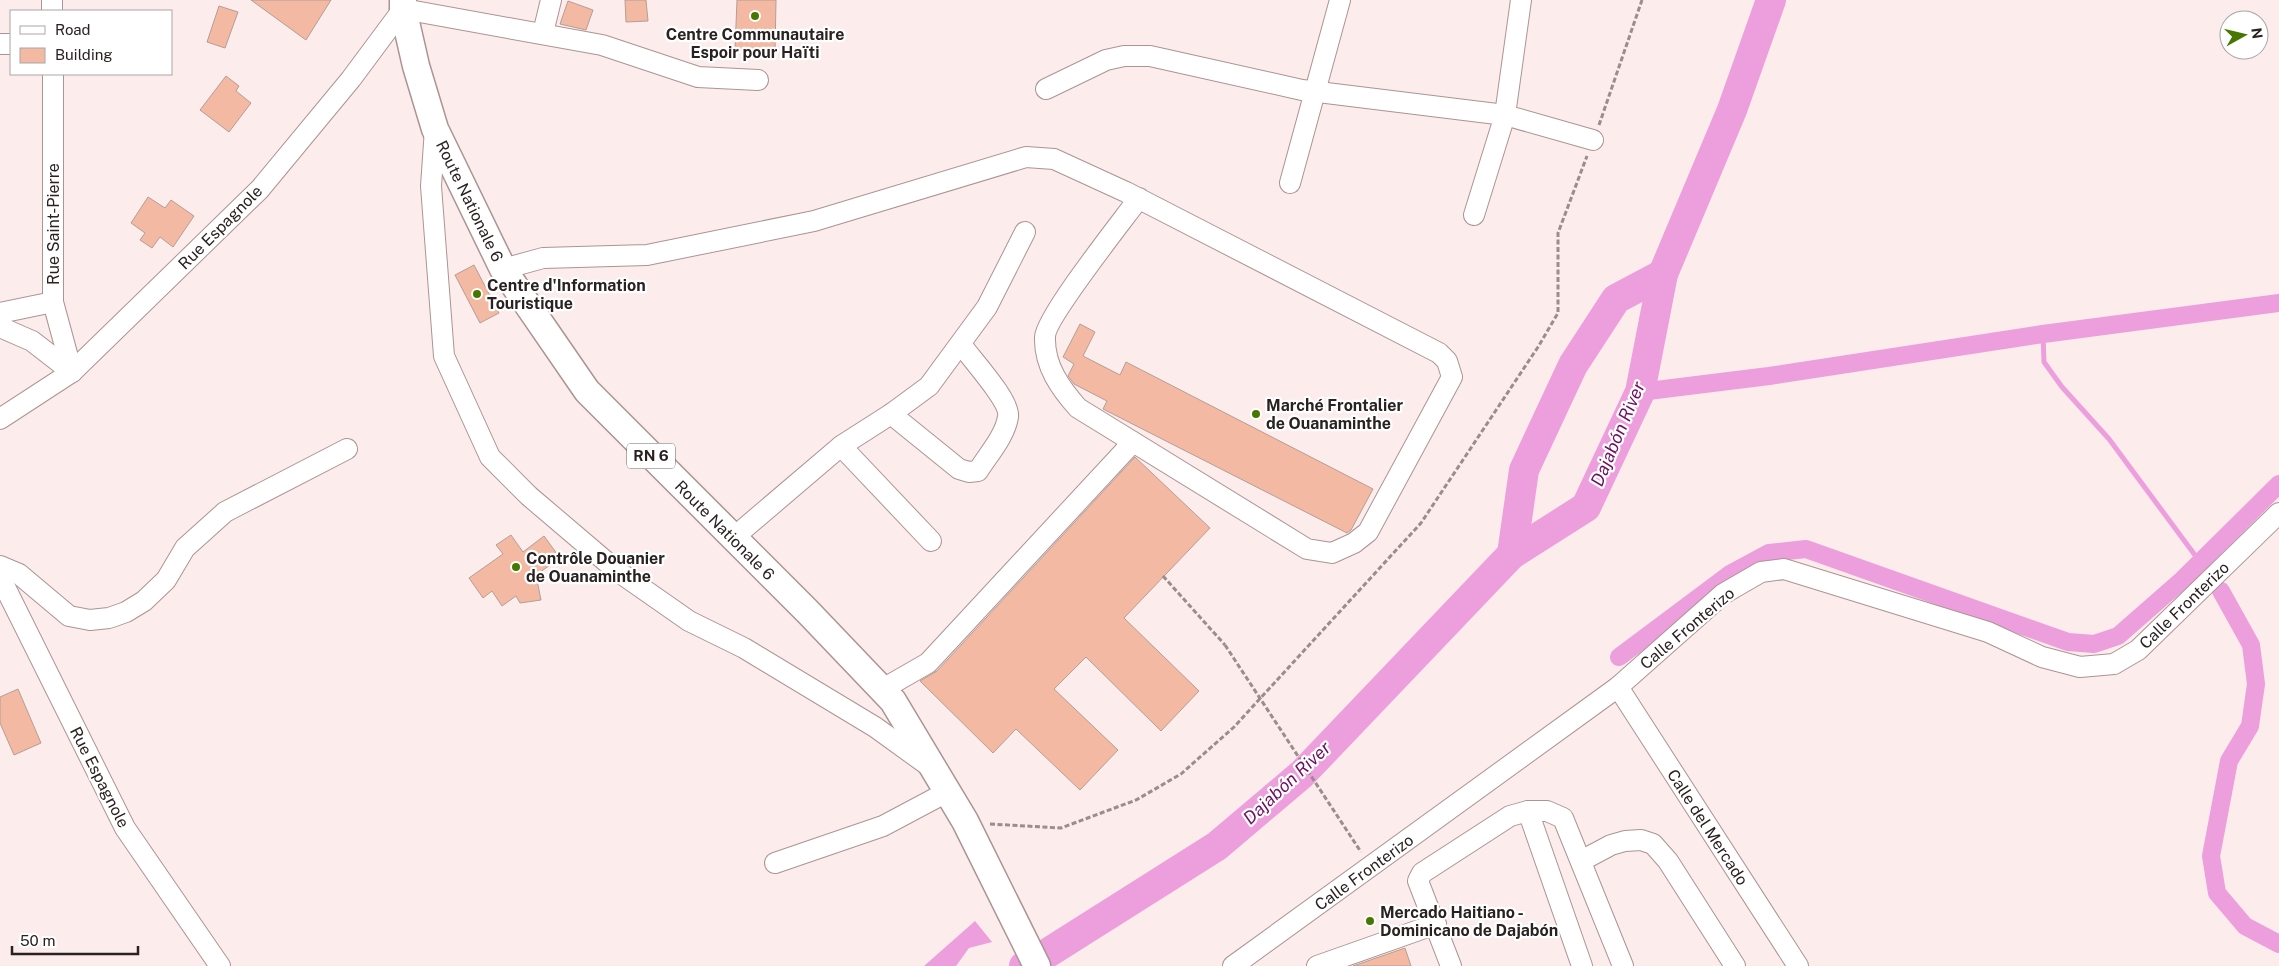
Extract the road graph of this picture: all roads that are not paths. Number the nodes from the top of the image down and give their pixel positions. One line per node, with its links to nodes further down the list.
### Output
1 (551, 0): 5 (street)
2 (1340, 0): 9 (street)
3 (1521, 0): 10 (street)
4 (403, 4): 5 (street); 11 (main road, Route Nationale 6 / RN 6); 22 (street, Rue Espagnole)
5 (543, 33): 7 (street)
6 (53, 75): 18 (street, Rue Saint-Pierre)
7 (758, 80)
8 (1046, 89): 9 (street)
9 (1316, 92): 10 (street); 13 (street)
10 (1505, 115): 12 (street); 15 (street)
11 (435, 129): 17 (main road, Route Nationale 6 / RN 6); 35 (street)
12 (1593, 140)
13 (1290, 183)
14 (1139, 198): 17 (street); 25 (street); 25 (street)
15 (1474, 215)
16 (1024, 232): 21 (street)
17 (503, 269): 29 (main road, Route Nationale 6 / RN 6)
18 (53, 302): 19 (street); 22 (street, Rue Saint-Pierre)
19 (0, 313)
20 (0, 327): 22 (street)
21 (961, 344): 23 (street); 23 (street)
22 (72, 372): 24 (street, Rue Espagnole)
23 (891, 414): 26 (street)
24 (0, 419)
25 (1133, 442): 34 (street)
26 (841, 446): 29 (street); 30 (street)
27 (347, 448): 31 (street)
28 (2279, 513): 33 (street, Calle Fronterizo)
29 (734, 538): 34 (main road, Route Nationale 6 / RN 6)
30 (931, 541)
31 (0, 566)
32 (0, 576): 41 (street, Rue Espagnole)
33 (1618, 687): 43 (street, Calle Fronterizo); 49 (street, Calle del Mercado)
34 (882, 690): 35 (main road, Route Nationale 6 / RN 6)
35 (930, 767): 36 (main road, Route Nationale 6 / RN 6)
36 (947, 792): 39 (street); 42 (main road, Route Nationale 6 / RN 6)
37 (1528, 811): 38 (street); 40 (street); 46 (street)
38 (1580, 861): 47 (street); 48 (street)
39 (775, 863)
40 (1436, 924): 44 (street); 45 (street)
41 (220, 966)
42 (1037, 966)
43 (1232, 966)
44 (1317, 966)
45 (1451, 966)
46 (1582, 966)
47 (1623, 966)
48 (1735, 966)
49 (1798, 966)

